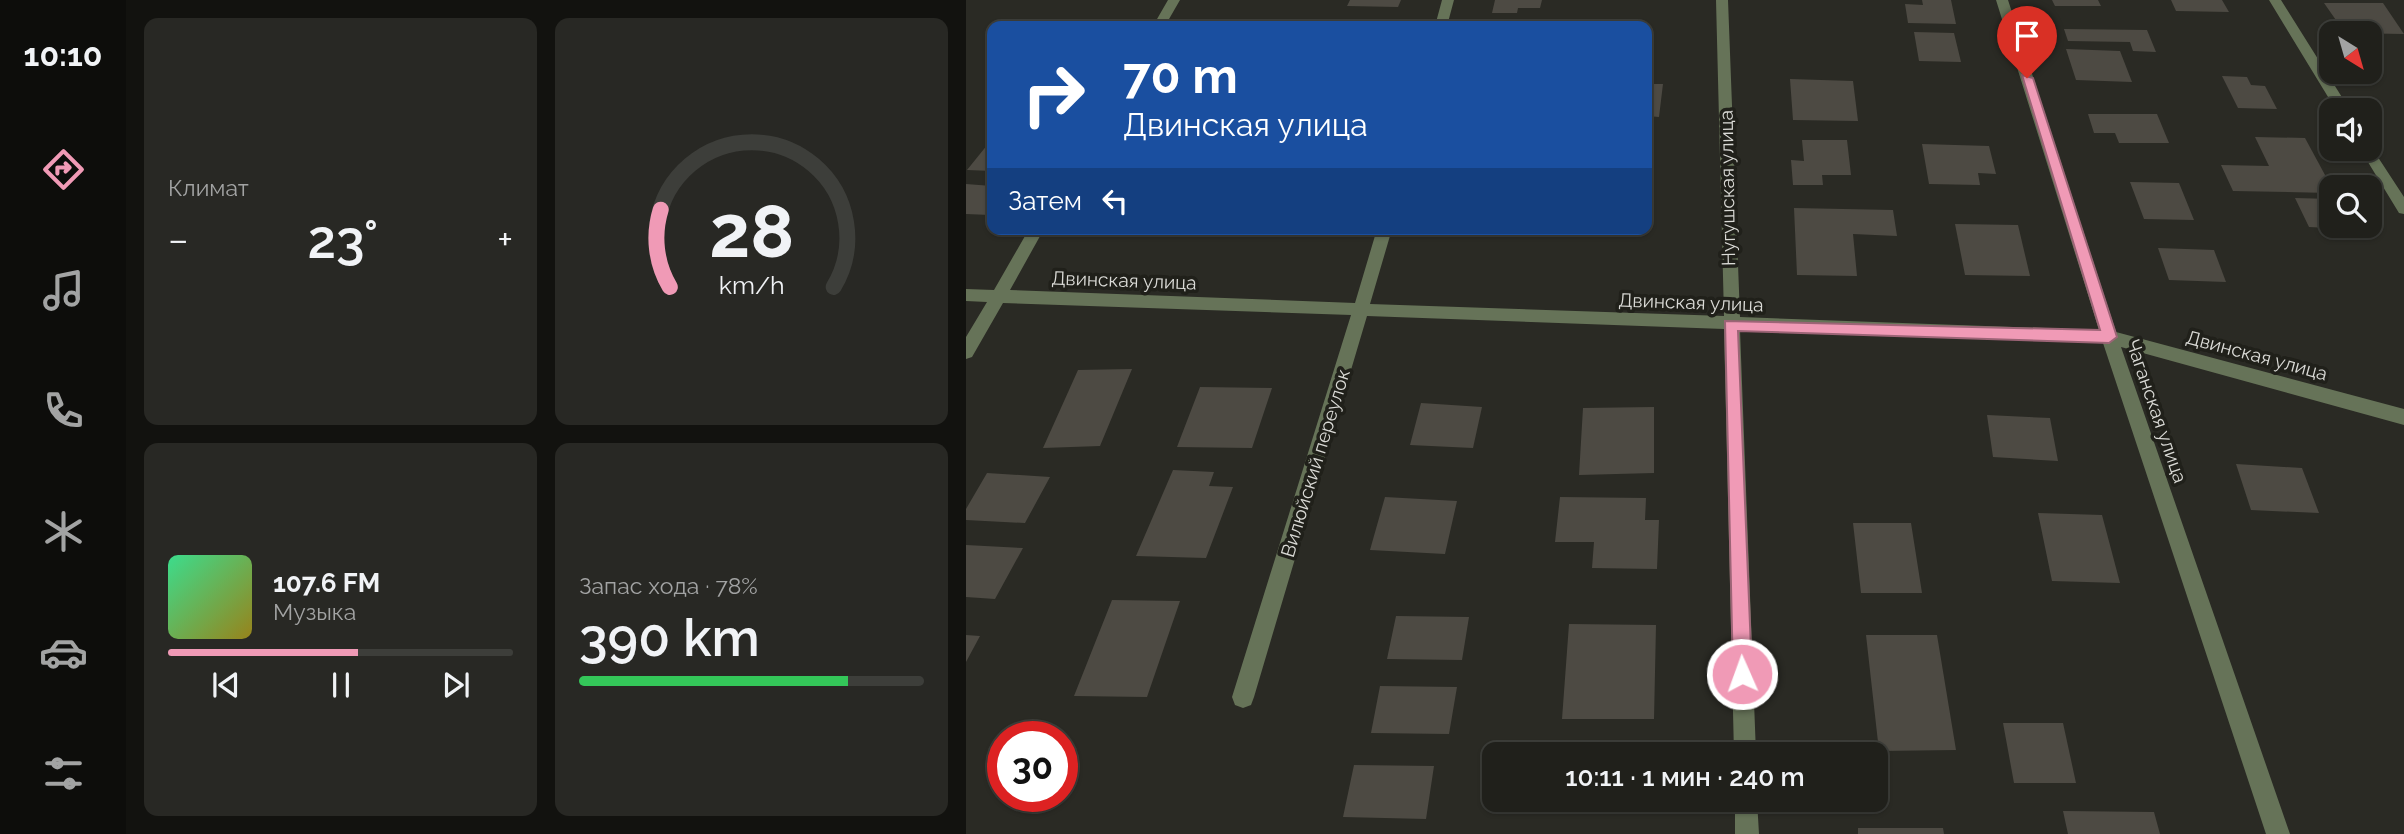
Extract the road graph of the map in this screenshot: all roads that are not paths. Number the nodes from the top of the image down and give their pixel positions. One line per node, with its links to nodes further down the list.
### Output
1 (1174, 0): 6 (street)
2 (1448, 0): 7 (street)
3 (1723, 0): 16 (street, Нугушская улица)
4 (2002, 0): 17 (street, Чаганская улица)
5 (2275, 0): 8 (street)
6 (1162, 21)
7 (1442, 21)
8 (2336, 98)
9 (2374, 161): 10 (street)
10 (2404, 209)
11 (1033, 235): 14 (street)
12 (1383, 235): 15 (street, Вилюйский переулок)
13 (966, 295): 14 (street, Двинская улица)
14 (997, 296): 15 (street, Двинская улица); 18 (street)
15 (1363, 308): 16 (street, Двинская улица); 20 (street, Вилюйский переулок)
16 (1730, 325): 17 (street, Двинская улица); 21 (street, Нугушская улица)
17 (2109, 337): 19 (street, Двинская улица); 24 (street, Чаганская улица)
18 (966, 352)
19 (2404, 417)
20 (1243, 697)
21 (1745, 742)
22 (1746, 812): 23 (street)
23 (1747, 834)
24 (2278, 834)

